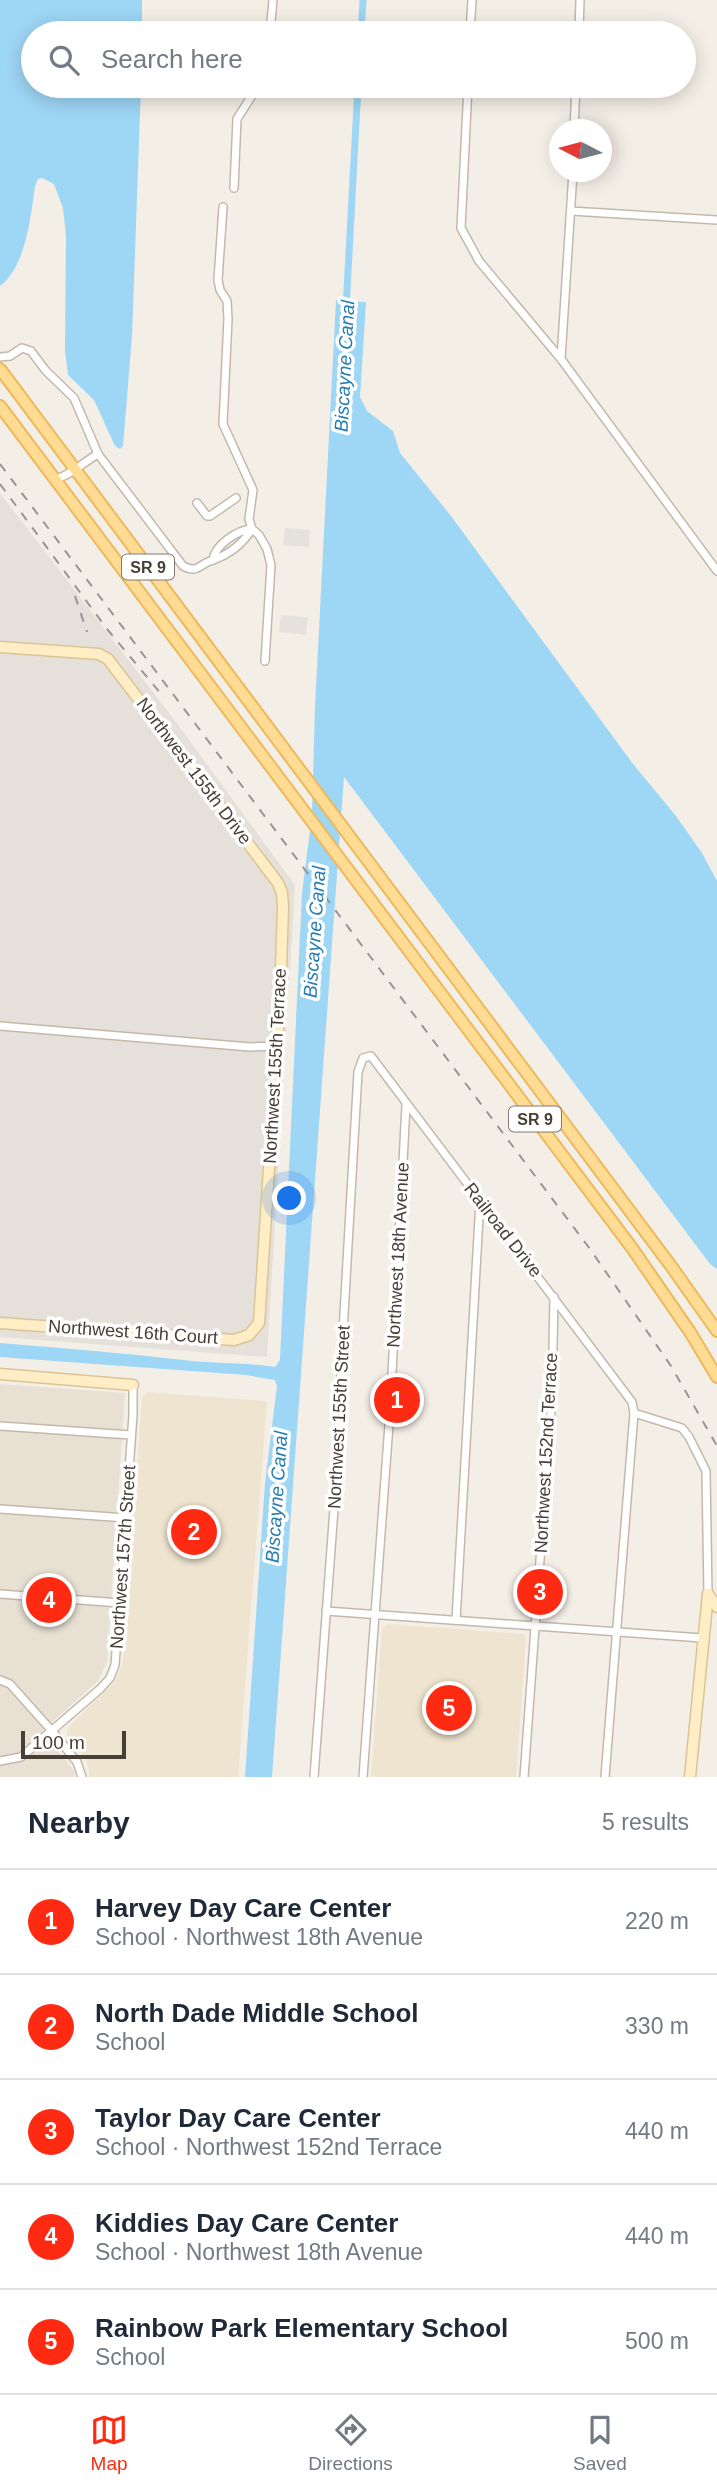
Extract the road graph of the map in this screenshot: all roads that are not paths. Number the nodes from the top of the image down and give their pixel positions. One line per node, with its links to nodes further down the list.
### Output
1 (272, 0): 4 (street)
2 (472, 0): 5 (street)
3 (580, 0): 6 (street)
4 (271, 21)
5 (471, 21)
6 (579, 21)
7 (250, 98): 12 (street)
8 (467, 98): 17 (street)
9 (576, 98): 10 (street)
10 (575, 119)
11 (572, 182): 14 (street)
12 (234, 188)
13 (223, 207): 25 (street)
14 (571, 211): 15 (street); 17 (street)
15 (717, 220)
16 (0, 356): 20 (street)
17 (561, 359): 26 (street)
18 (0, 369): 21 (main road, SR 9)
19 (0, 406): 22 (main road, SR 9)
20 (97, 454): 21 (street); 25 (street)
21 (74, 468): 22 (street); 38 (main road, SR 9)
22 (55, 479): 40 (main road, SR 9)
23 (236, 498): 24 (street)
24 (197, 503)
25 (251, 529): 28 (street)
26 (717, 572)
27 (0, 647): 29 (street, Northwest 155th Drive)
28 (265, 661)
29 (282, 893): 31 (street, Northwest 155th Terrace)
30 (0, 1026): 31 (street)
31 (277, 1046): 37 (street, Northwest 155th Terrace)
32 (363, 1058): 33 (street, Railroad Drive); 51 (street, Northwest 155th Street)
33 (406, 1105): 34 (street, Railroad Drive); 52 (street, Northwest 18th Avenue)
34 (480, 1199): 35 (street, Railroad Drive); 53 (street)
35 (554, 1296): 42 (street, Railroad Drive); 54 (street, Northwest 152nd Terrace)
36 (0, 1323): 37 (street, Northwest 16th Court)
37 (259, 1323)
38 (717, 1331)
39 (0, 1374): 41 (street)
40 (717, 1377)
41 (133, 1385): 44 (street, Northwest 157th Street)
42 (634, 1413): 48 (street); 55 (street)
43 (0, 1426): 44 (street)
44 (131, 1435): 46 (street, Northwest 157th Street)
45 (0, 1509): 46 (street)
46 (126, 1518): 49 (street, Northwest 157th Street)
47 (0, 1594): 49 (street)
48 (708, 1594): 50 (street); 56 (street)
49 (120, 1603): 58 (street, Northwest 157th Street)
50 (717, 1606)
51 (326, 1611): 52 (street); 61 (street, Northwest 155th Street)
52 (375, 1614): 53 (street); 62 (street, Northwest 18th Avenue)
53 (456, 1620): 54 (street)
54 (535, 1626): 55 (street); 63 (street, Northwest 152nd Terrace)
55 (616, 1632): 56 (street); 64 (street)
56 (702, 1638): 65 (street)
57 (0, 1680): 58 (street)
58 (52, 1731): 59 (street, Northwest 157th Street); 60 (street)
59 (0, 1761)
60 (82, 1777)
61 (314, 1777)
62 (363, 1777)
63 (524, 1777)
64 (605, 1777)
65 (690, 1777)

